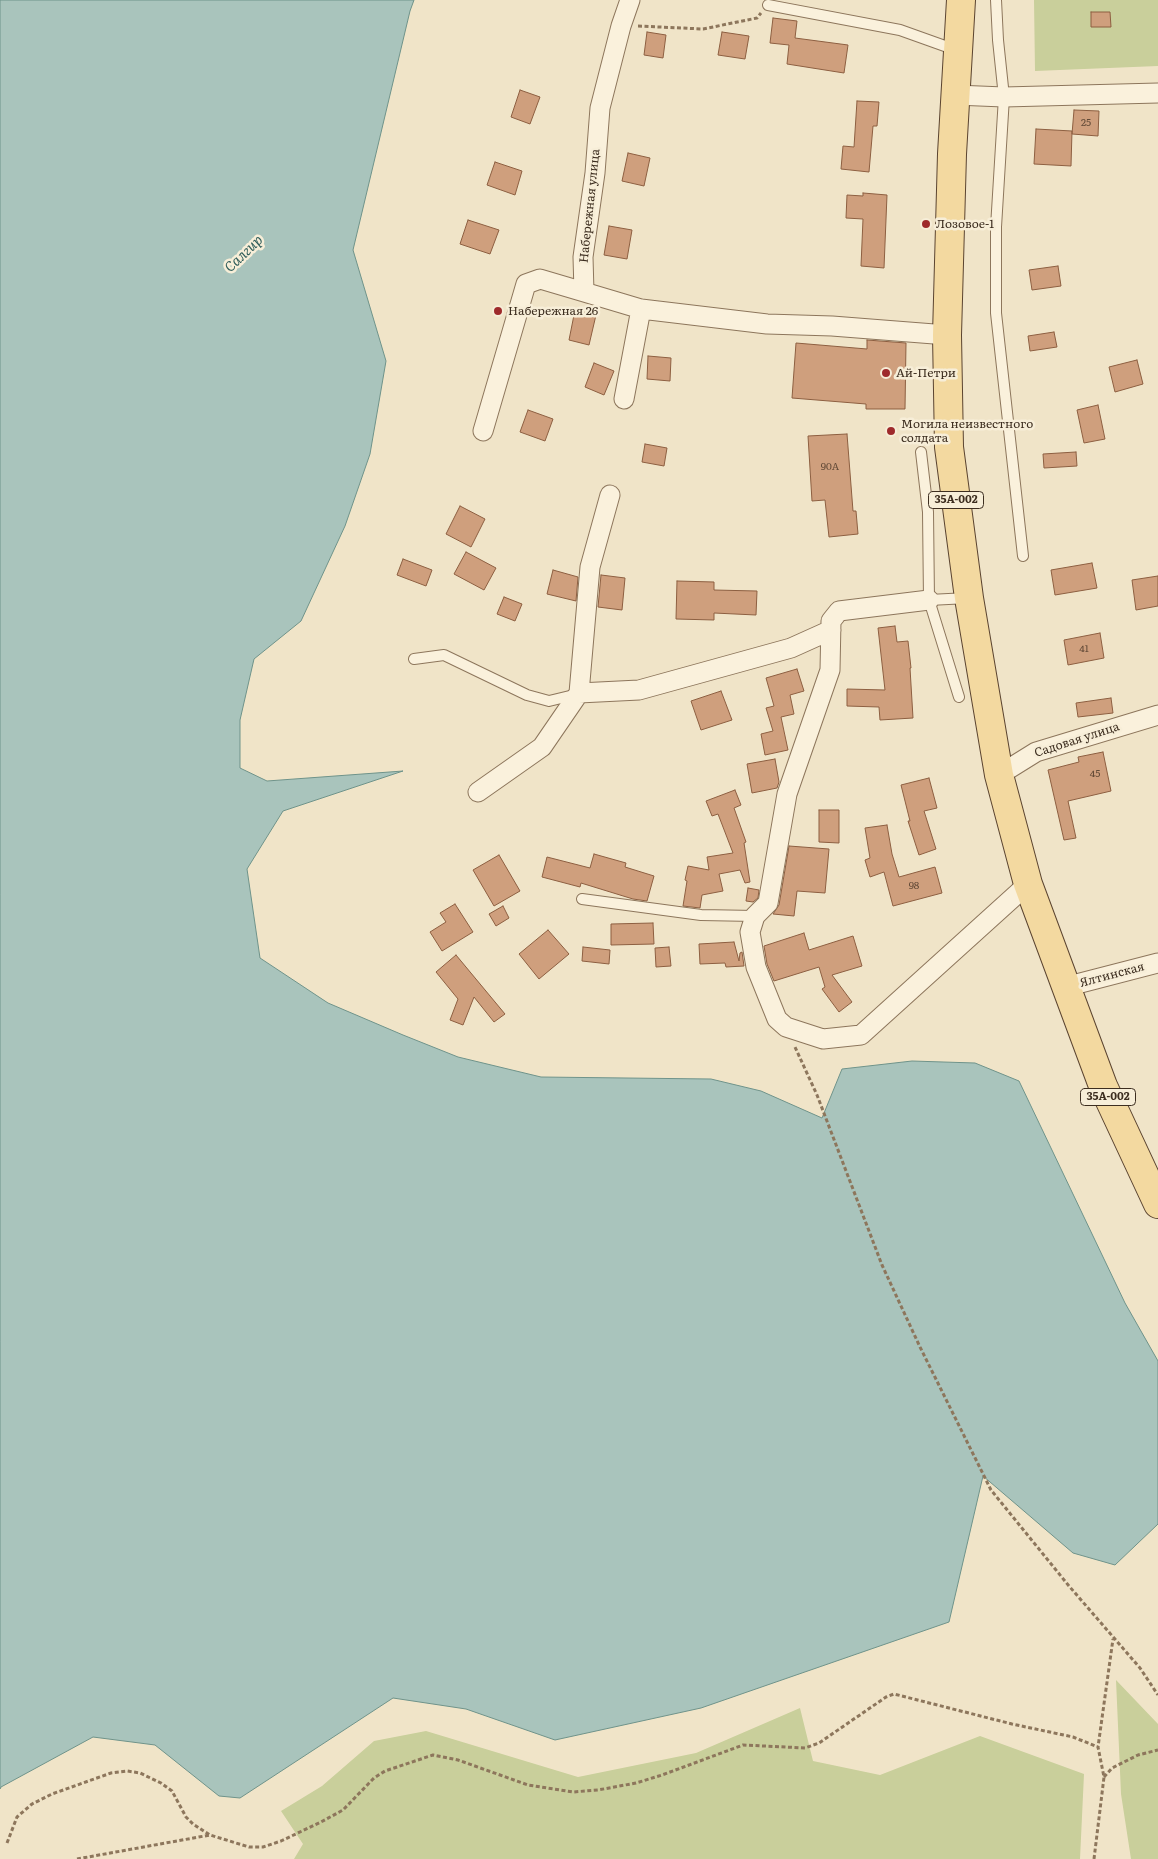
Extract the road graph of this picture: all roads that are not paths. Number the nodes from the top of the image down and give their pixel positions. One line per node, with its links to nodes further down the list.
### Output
1 (630, 0): 9 (street, Набережная улица)
2 (962, 0): 5 (main road, 35А-002)
3 (996, 0): 8 (lane)
4 (768, 5): 5 (lane)
5 (959, 51): 7 (main road, 35А-002)
6 (1158, 93): 8 (street)
7 (955, 95): 8 (street); 11 (main road, 35А-002)
8 (1004, 97): 16 (lane)
9 (584, 292): 10 (street); 13 (street)
10 (641, 309): 11 (street); 12 (street)
11 (947, 335): 17 (main road, 35А-002)
12 (624, 399)
13 (483, 431)
14 (921, 452): 18 (lane)
15 (610, 495): 21 (street)
16 (1023, 556)
17 (969, 598): 18 (lane); 24 (main road, 35А-002)
18 (929, 600): 19 (street); 22 (lane)
19 (831, 630): 21 (street); 28 (street)
20 (414, 659): 21 (lane)
21 (579, 693): 25 (street)
22 (959, 697)
23 (1158, 715): 24 (street, Садовая улица)
24 (999, 775): 26 (main road, 35А-002)
25 (478, 792)
26 (1028, 884): 28 (street); 30 (main road, 35А-002)
27 (582, 899): 28 (lane)
28 (755, 916)
29 (1158, 963): 30 (street, Ялтинская)
30 (1065, 987): 31 (main road, 35А-002)
31 (1158, 1204)

